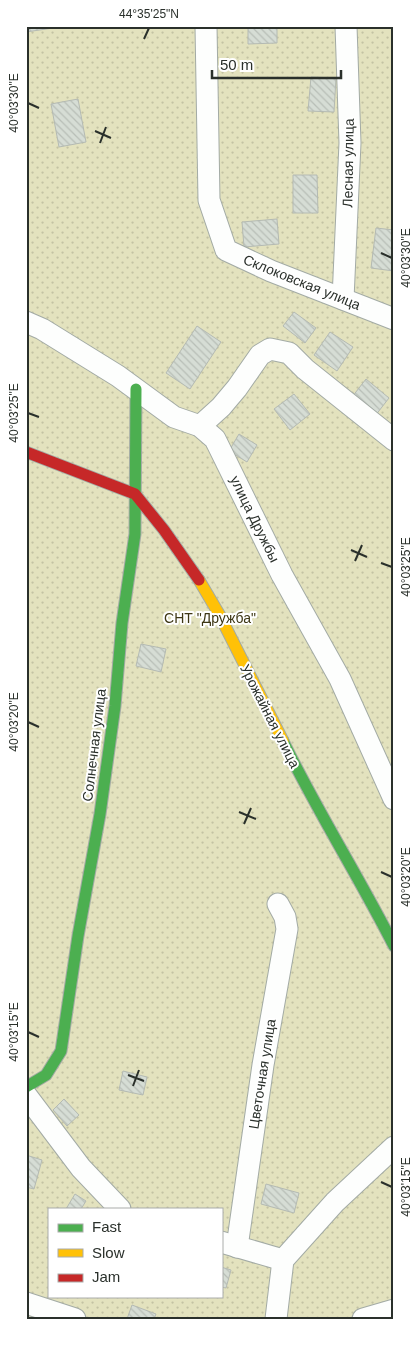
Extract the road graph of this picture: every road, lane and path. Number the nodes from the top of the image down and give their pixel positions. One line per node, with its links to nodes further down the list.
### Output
1 (206, 26): 3 (street, Склоковская улица)
2 (346, 26): 3 (street, Лесная улица)
3 (343, 299): 4 (street, Склоковская улица)
4 (394, 319)
5 (26, 322): 6 (street, улица Дружбы)
6 (136, 389): 7 (street, улица Дружбы); 10 (street, Солнечная улица)
7 (200, 426): 8 (street); 11 (street, улица Дружбы)
8 (394, 440)
9 (26, 452): 10 (street)
10 (134, 494): 13 (street, Урожайная улица); 14 (street, Солнечная улица)
11 (394, 799)
12 (278, 904): 18 (street, Цветочная улица)
13 (394, 946)
14 (26, 1087)
15 (26, 1094): 17 (street)
16 (394, 1146): 19 (street)
17 (119, 1208)
18 (229, 1245): 19 (street, Цветочная улица)
19 (284, 1260): 23 (street)
20 (26, 1303): 22 (street)
21 (394, 1310): 24 (street)
22 (75, 1319)
23 (276, 1319)
24 (363, 1319)

